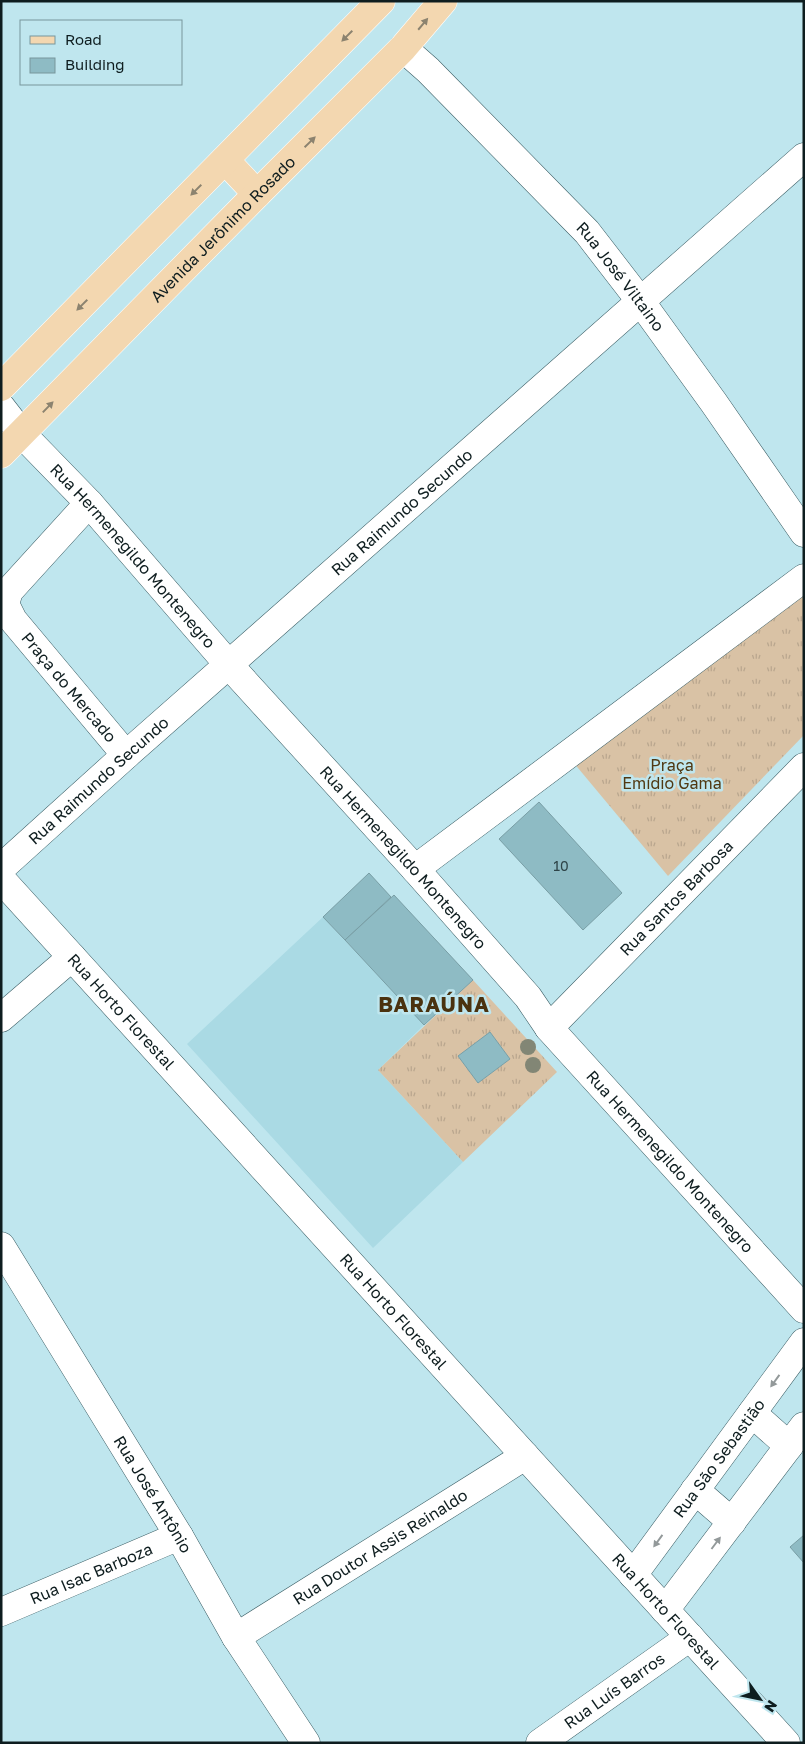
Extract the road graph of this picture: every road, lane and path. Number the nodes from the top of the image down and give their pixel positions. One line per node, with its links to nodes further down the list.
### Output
1 (443, 1): 3 (main road, Avenida Jerônimo Rosado, one-way to 1)
2 (369, 6): 5 (main road, one-way to 5)
3 (404, 48): 6 (main road, Avenida Jerônimo Rosado, one-way to 3); 7 (street, Rua José Viltaino)
4 (804, 157): 7 (street, Rua Raimundo Secundo)
5 (225, 160): 6 (main road); 8 (main road, one-way to 8)
6 (257, 194): 10 (main road, Avenida Jerônimo Rosado, one-way to 6)
7 (641, 302): 13 (street, Rua José Viltaino); 15 (street, Rua Raimundo Secundo)
8 (1, 387)
9 (1, 407): 10 (street, Rua Hermenegildo Montenegro)
10 (22, 434): 11 (main road, Avenida Jerônimo Rosado); 12 (street, Rua Hermenegildo Montenegro)
11 (1, 454)
12 (89, 503): 15 (street, Rua Hermenegildo Montenegro); 16 (street, Praça do Mercado)
13 (804, 533)
14 (804, 578): 19 (street)
15 (229, 665): 16 (street, Rua Raimundo Secundo); 19 (street, Rua Hermenegildo Montenegro)
16 (126, 755): 18 (street, Rua Raimundo Secundo)
17 (804, 767): 23 (street, Rua Santos Barbosa)
18 (1, 868)
19 (415, 869): 23 (street, Rua Hermenegildo Montenegro)
20 (1, 879): 21 (street, Rua Horto Florestal)
21 (72, 957): 22 (street); 29 (street, Rua Horto Florestal)
22 (1, 1018)
23 (549, 1028): 25 (street, Rua Hermenegildo Montenegro)
24 (1, 1246): 32 (street, Rua José Antônio)
25 (804, 1309)
26 (804, 1342): 27 (street, Rua São Sebastião, one-way to 27)
27 (752, 1413): 28 (street); 30 (street, Rua São Sebastião)
28 (796, 1436): 31 (street)
29 (525, 1456): 33 (street, Rua Horto Florestal); 36 (street, Rua Doutor Assis Reinaldo)
30 (695, 1490): 31 (street); 33 (street, Rua São Sebastião, one-way to 33)
31 (732, 1522): 34 (street, one-way to 31)
32 (179, 1536): 35 (street, Rua Isac Barboza); 36 (street, Rua José Antônio)
33 (633, 1575): 34 (street, Rua Horto Florestal)
34 (665, 1610): 37 (street, Rua Horto Florestal)
35 (1, 1612)
36 (236, 1637): 38 (street, Rua José Antônio)
37 (690, 1637): 39 (street, Rua Luís Barros); 40 (street, Rua Horto Florestal)
38 (306, 1743)
39 (540, 1743)
40 (786, 1743)

